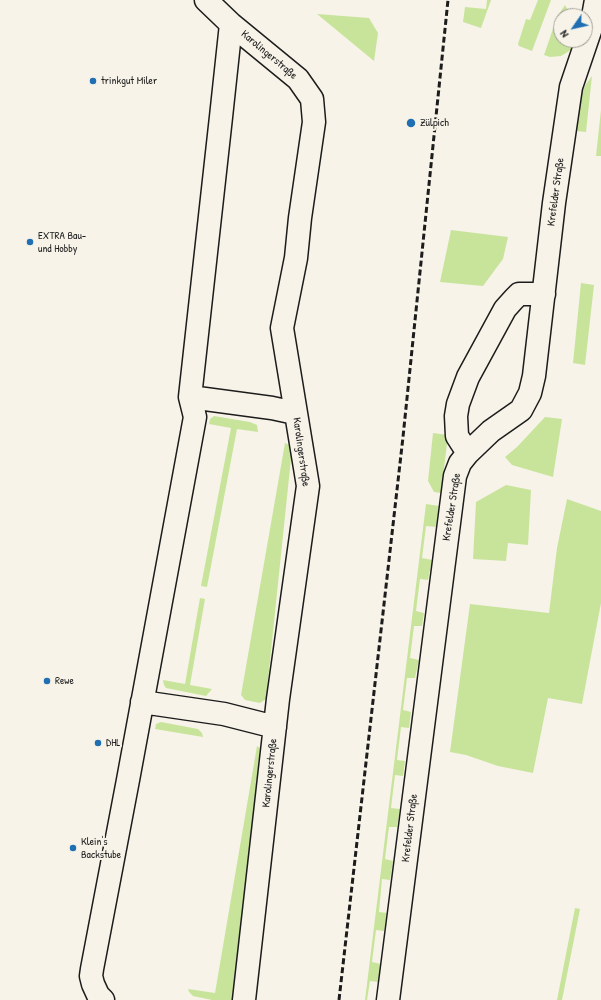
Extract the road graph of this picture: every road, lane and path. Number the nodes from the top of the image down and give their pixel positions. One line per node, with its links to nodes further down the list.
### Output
1 (206, 0): 3 (street, Karolingerstraße)
2 (596, 0): 4 (street, Krefelder Straße)
3 (230, 24): 6 (street); 7 (street, Karolingerstraße)
4 (596, 30): 5 (street, Krefelder Straße)
5 (544, 294): 8 (street, Krefelder Straße); 8 (street)
6 (190, 396): 7 (street); 9 (street)
7 (295, 413): 10 (street, Karolingerstraße)
8 (468, 453): 13 (street, Krefelder Straße)
9 (142, 702): 10 (street); 11 (street)
10 (275, 727): 12 (street, Karolingerstraße)
11 (103, 1000)
12 (244, 1000)
13 (388, 1000)

